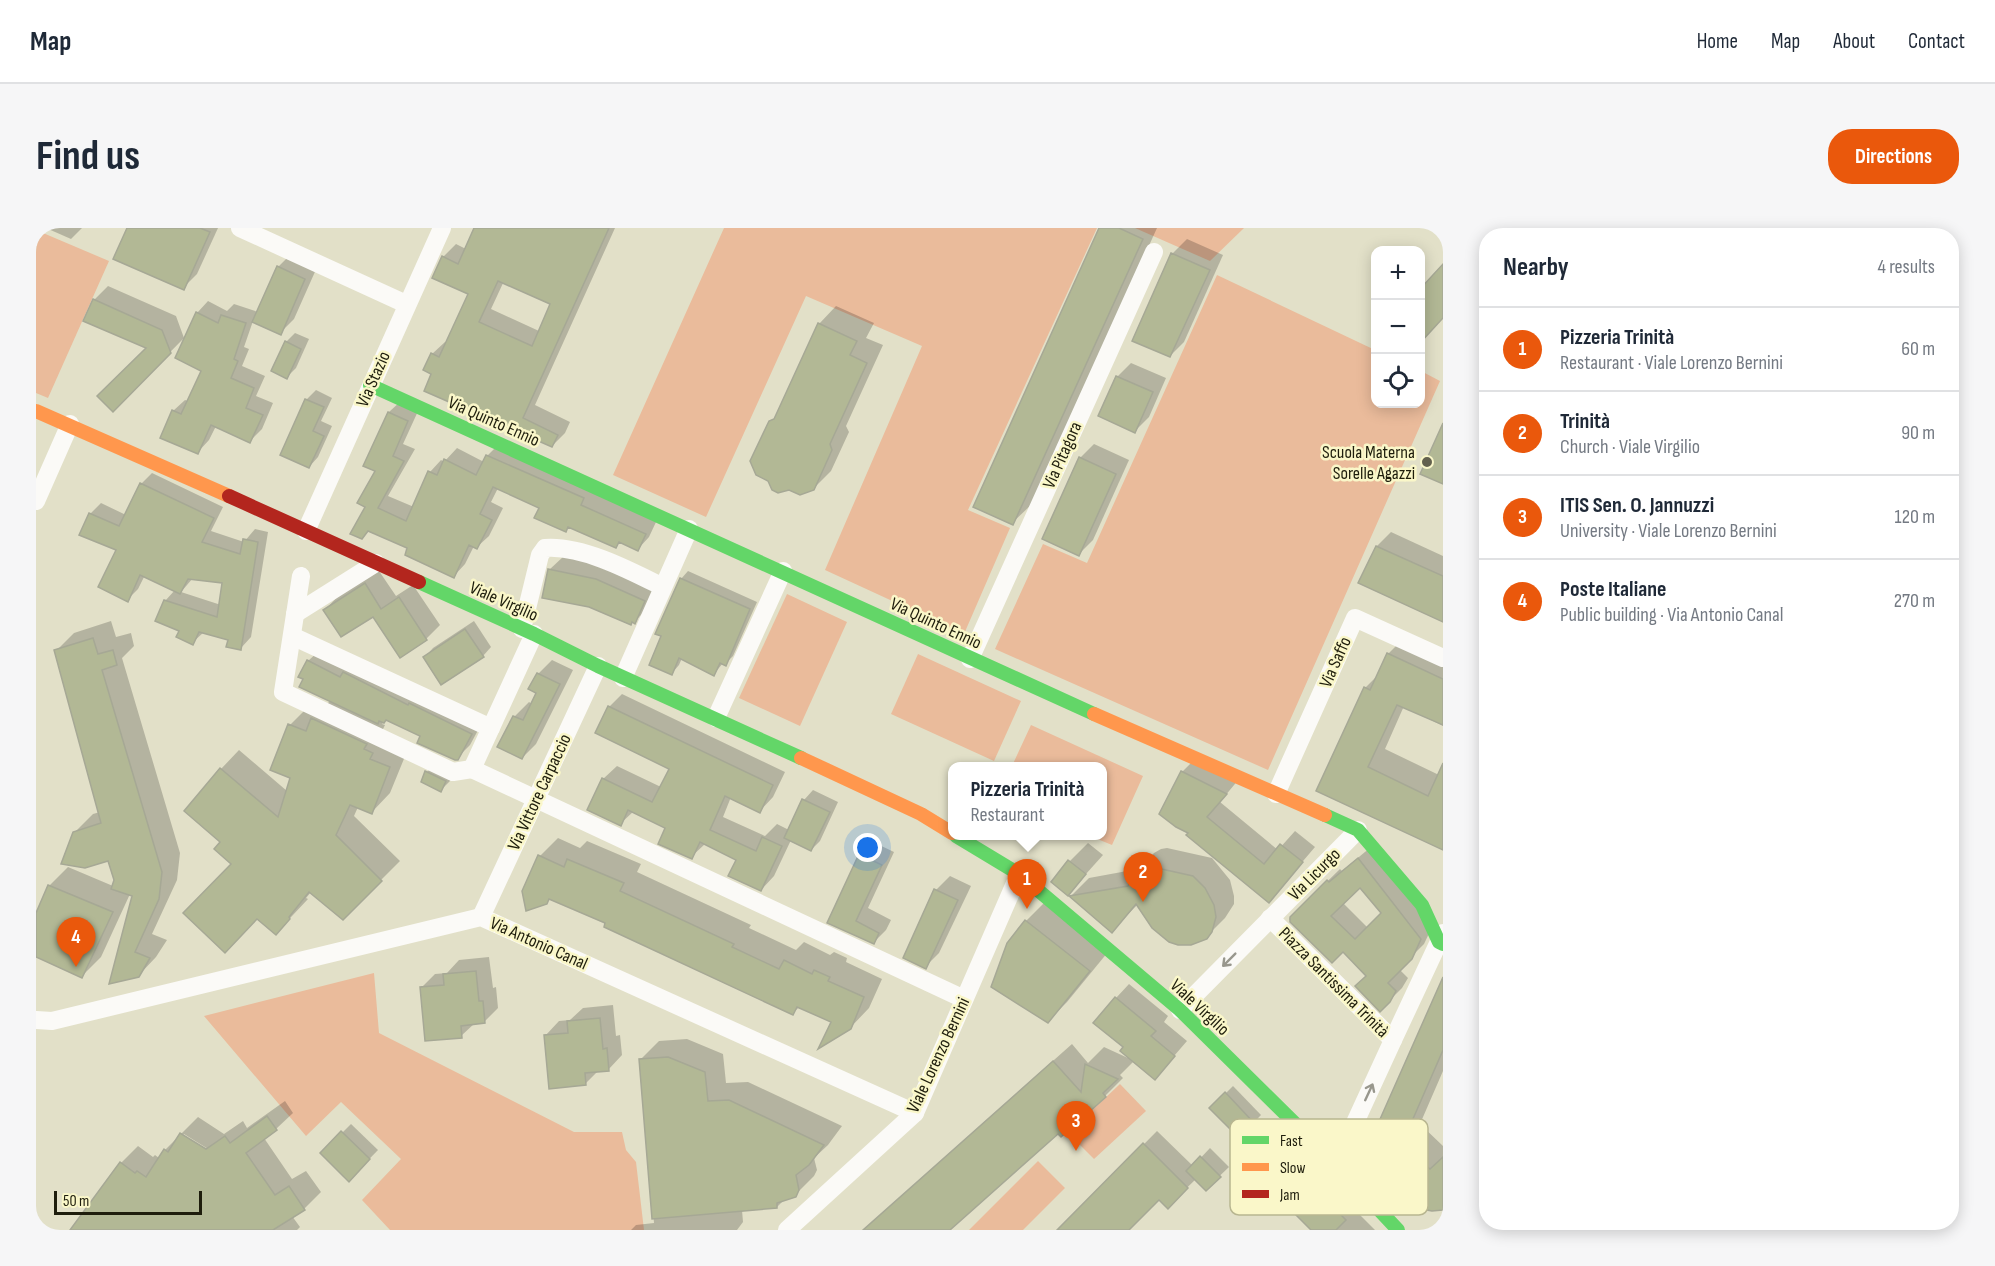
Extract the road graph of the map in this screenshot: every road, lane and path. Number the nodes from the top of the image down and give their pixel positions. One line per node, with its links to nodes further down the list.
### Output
1 (240, 228): 4 (street)
2 (442, 228): 4 (street, Via Stazio)
3 (1154, 252): 19 (street, Via Pitagora)
4 (406, 304): 5 (street, Via Stazio)
5 (370, 385): 9 (street, Via Quinto Ennio); 10 (street, Via Stazio)
6 (36, 411): 7 (street, Viale Virgilio)
7 (70, 424): 8 (street); 10 (street, Viale Virgilio)
8 (36, 501)
9 (689, 529): 12 (street, Via Quinto Ennio); 14 (street)
10 (306, 531): 11 (street, Viale Virgilio)
11 (376, 563): 15 (street); 16 (street, Viale Virgilio)
12 (783, 571): 19 (street, Via Quinto Ennio); 22 (street)
13 (301, 576): 15 (street)
14 (663, 587): 16 (street); 21 (street)
15 (295, 614): 17 (street)
16 (528, 632): 20 (street, Viale Virgilio); 23 (street)
17 (292, 636): 23 (street); 24 (street)
18 (1443, 658): 25 (street, Via Saffo)
19 (970, 659): 25 (street, Via Quinto Ennio)
20 (598, 666): 21 (street, Viale Virgilio); 26 (street, Via Vittore Carpaccio)
21 (623, 678): 22 (street, Viale Virgilio)
22 (716, 718): 27 (street, Viale Virgilio)
23 (491, 728): 24 (street)
24 (472, 769): 26 (street)
25 (1276, 794): 28 (street, Via Quinto Ennio)
26 (536, 799): 31 (street, Via Vittore Carpaccio); 34 (street)
27 (948, 830)
28 (1358, 830): 32 (street, Via Licurgo); 33 (street, Via Quinto Ennio)
29 (964, 840): 30 (street, Viale Virgilio)
30 (1019, 874): 34 (street, Viale Lorenzo Bernini); 35 (street, Viale Virgilio)
31 (481, 917): 36 (street, Via Antonio Canal); 38 (street, Via Antonio Canal)
32 (1270, 918): 35 (street, Piazza Santissima Trinità, one-way to 35); 37 (street, Piazza Santissima Trinità)
33 (1442, 940): 37 (street)
34 (964, 999): 38 (street, Viale Lorenzo Bernini)
35 (1180, 1010): 39 (street, Viale Virgilio)
36 (36, 1020)
37 (1393, 1040): 40 (street, Piazza Santissima Trinità, one-way to 37)
38 (915, 1113): 42 (street, Viale Lorenzo Bernini)
39 (1290, 1119)
40 (1357, 1119)
41 (1384, 1215): 43 (street, Viale Virgilio)
42 (787, 1230)
43 (1398, 1230)

